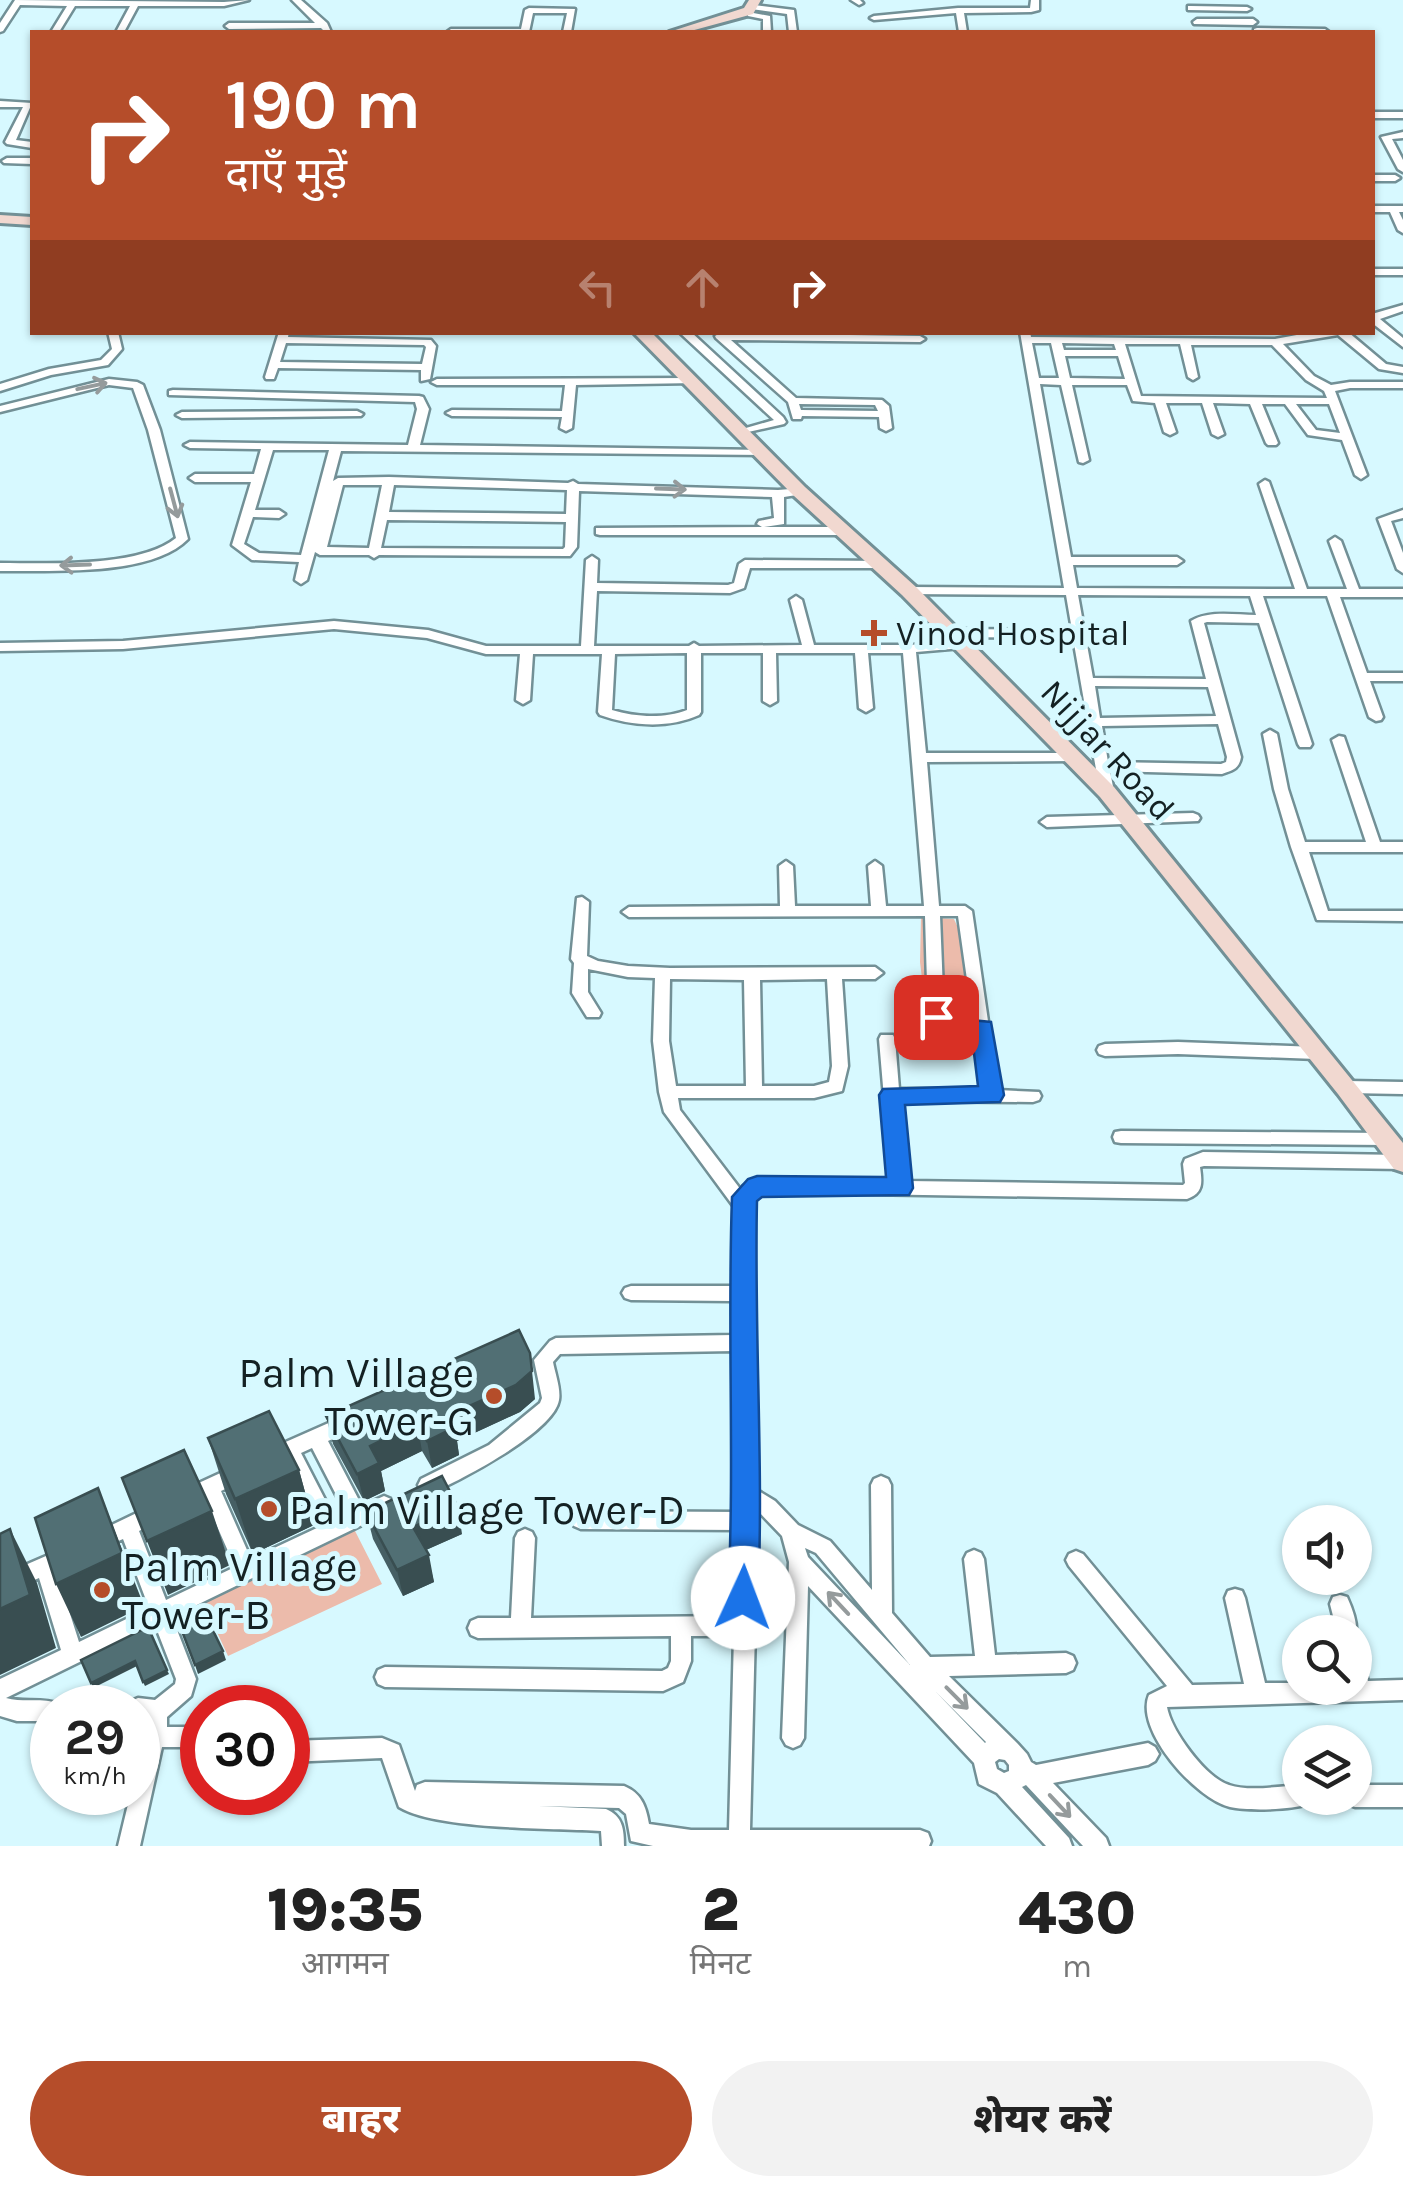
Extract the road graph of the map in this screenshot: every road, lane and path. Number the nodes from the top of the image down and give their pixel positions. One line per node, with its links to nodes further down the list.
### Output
1 (246, 0): 8 (street)
2 (296, 0): 19 (street)
3 (782, 0): 11 (street)
4 (928, 0): 10 (street)
5 (1035, 0): 13 (street)
6 (18, 1): 7 (street); 17 (street)
7 (73, 3): 8 (street); 20 (street)
8 (135, 4): 21 (street)
9 (1245, 4): 12 (street); 18 (street)
10 (943, 5): 13 (street); 14 (street)
11 (753, 7): 24 (street); 25 (street); 26 (street)
12 (1192, 8)
13 (958, 10): 27 (street)
14 (874, 18)
15 (1197, 22): 18 (street)
16 (229, 26): 19 (street)
17 (0, 28)
18 (1256, 28): 28 (street)
19 (328, 29)
20 (57, 30)
21 (121, 30)
22 (525, 30): 23 (street)
23 (568, 30)
24 (681, 30)
25 (767, 30)
26 (793, 30)
27 (962, 30)
28 (1290, 30)
29 (1386, 98): 31 (street)
30 (0, 104): 33 (street)
31 (1399, 115)
32 (0, 124): 33 (street)
33 (18, 124): 35 (street)
34 (1403, 135): 39 (street)
35 (5, 143): 36 (street)
36 (30, 145)
37 (7, 161): 38 (street)
38 (30, 161)
39 (1399, 174)
40 (1398, 209): 43 (street)
41 (0, 220): 42 (street)
42 (30, 220)
43 (1403, 230)
44 (1375, 272): 45 (street)
45 (1403, 272)
46 (1403, 308): 47 (street)
47 (1375, 317)
48 (1375, 320): 60 (street)
49 (114, 335): 72 (street)
50 (644, 335): 66 (street, Nijjar Road)
51 (687, 335): 88 (street)
52 (719, 335): 57 (street); 82 (street)
53 (1342, 335): 63 (street)
54 (283, 336): 64 (street); 64 (street)
55 (1026, 336): 61 (street); 67 (street)
56 (1295, 336): 59 (street)
57 (920, 339)
58 (1185, 341): 59 (street); 62 (street); 65 (street)
59 (1275, 342): 75 (street)
60 (1403, 344)
61 (1057, 347): 62 (street); 68 (street)
62 (1120, 347): 70 (street)
63 (1403, 370)
64 (430, 376): 69 (street)
65 (1193, 377)
66 (692, 381): 69 (street); 91 (street, Nijjar Road)
67 (1036, 381): 68 (street); 120 (street)
68 (1065, 381): 70 (street); 101 (street)
69 (571, 382): 86 (street)
70 (1130, 382): 77 (street)
71 (1403, 385): 75 (street)
72 (0, 388)
73 (173, 393): 74 (street)
74 (264, 395): 76 (street); 84 (street)
75 (1330, 395): 80 (street); 94 (street)
76 (362, 397): 85 (street); 99 (street)
77 (1160, 400): 78 (street); 92 (street)
78 (1208, 401): 79 (street); 93 (street)
79 (1255, 401): 80 (street); 95 (street)
80 (1289, 402): 94 (street)
81 (0, 410): 123 (street, one-way to 123)
82 (796, 410): 88 (street); 90 (street)
83 (452, 413): 86 (street)
84 (258, 414): 85 (street); 87 (street)
85 (357, 414): 98 (street)
86 (568, 414): 89 (street)
87 (182, 415)
88 (780, 420): 91 (street)
89 (566, 428)
90 (886, 428)
91 (744, 432): 100 (street, Nijjar Road)
92 (1170, 432)
93 (1218, 434)
94 (1348, 437): 102 (street)
95 (1272, 443)
96 (190, 445): 97 (street)
97 (268, 446): 98 (street); 104 (street)
98 (342, 447): 99 (street); 118 (street)
99 (413, 448): 100 (street)
100 (764, 453): 108 (street, Nijjar Road)
101 (1083, 460)
102 (1361, 474)
103 (195, 478): 104 (street)
104 (257, 478): 109 (street)
105 (389, 481): 107 (street); 112 (street); 117 (street)
106 (1265, 484): 131 (street)
107 (574, 486): 108 (street, one-way to 108); 113 (street)
108 (788, 492): 113 (street); 114 (street, Nijjar Road)
109 (246, 513): 110 (street); 118 (street)
110 (279, 514)
111 (1403, 514): 124 (street)
112 (381, 516): 113 (street); 117 (street)
113 (571, 521): 117 (street)
114 (844, 530): 115 (street); 122 (street, Nijjar Road)
115 (600, 531)
116 (1335, 541): 133 (street)
117 (374, 554)
118 (306, 560): 125 (street)
119 (592, 560): 126 (street)
120 (1066, 561): 121 (street); 127 (street)
121 (1177, 561)
122 (880, 564): 126 (street); 130 (street, Nijjar Road)
123 (0, 567)
124 (1403, 569)
125 (301, 580)
126 (591, 587): 146 (street)
127 (1072, 591): 128 (street); 130 (street); 138 (street)
128 (1199, 591): 129 (street); 136 (street)
129 (1255, 591): 131 (street); 137 (street)
130 (909, 592): 139 (street, Nijjar Road)
131 (1302, 592): 132 (street)
132 (1332, 592): 133 (street); 149 (street)
133 (1354, 592): 134 (street)
134 (1403, 593)
135 (796, 600): 143 (street)
136 (1206, 618): 137 (street); 152 (street)
137 (1264, 619): 161 (street)
138 (1080, 634): 139 (street); 151 (street)
139 (956, 639): 145 (street); 162 (street, Nijjar Road)
140 (0, 647): 148 (street)
141 (694, 647): 142 (street); 147 (street); 147 (street)
142 (769, 648): 143 (street); 154 (street)
143 (810, 649): 144 (street)
144 (861, 649): 145 (street); 155 (street)
145 (909, 649): 163 (street)
146 (587, 650): 147 (street); 148 (street)
147 (609, 650)
148 (527, 651): 153 (street)
149 (1362, 677): 150 (street); 156 (street)
150 (1403, 677)
151 (1090, 682): 152 (street); 158 (street)
152 (1213, 683): 157 (street)
153 (523, 700)
154 (770, 701)
155 (866, 708)
156 (1376, 717)
157 (1222, 720): 158 (street); 164 (street)
158 (1094, 722): 164 (street)
159 (1270, 734): 170 (street)
160 (1338, 740): 169 (street)
161 (1305, 744)
162 (1074, 757): 163 (street); 165 (street, Nijjar Road)
163 (920, 758): 178 (street)
164 (1102, 766): 165 (street)
165 (1107, 792): 167 (street, Nijjar Road)
166 (1193, 818): 167 (street)
167 (1132, 820): 168 (street); 189 (street, Nijjar Road)
168 (1047, 822)
169 (1374, 846): 170 (street); 171 (street)
170 (1298, 847): 179 (street)
171 (1403, 847)
172 (786, 866): 176 (street)
173 (874, 866): 177 (street)
174 (582, 902): 180 (street)
175 (629, 912): 176 (street)
176 (788, 912): 177 (street)
177 (879, 912): 178 (street)
178 (931, 912): 186 (street); 186 (street)
179 (1403, 916)
180 (581, 963): 181 (street); 185 (street)
181 (663, 972): 184 (street); 192 (street)
182 (834, 972): 183 (street); 184 (street); 193 (street)
183 (875, 973)
184 (752, 974): 193 (street)
185 (593, 1013)
186 (982, 1028): 195 (street)
187 (887, 1039): 194 (street)
188 (1105, 1050): 189 (street)
189 (1316, 1053): 190 (street, Nijjar Road)
190 (1347, 1087): 191 (street); 198 (street, Nijjar Road)
191 (1403, 1088)
192 (667, 1092): 193 (street); 201 (street)
193 (754, 1092)
194 (892, 1095): 195 (street); 200 (street)
195 (992, 1095): 196 (street)
196 (1032, 1096)
197 (1121, 1137): 198 (street)
198 (1386, 1139): 199 (street, Nijjar Road)
199 (1403, 1162): 200 (street)
200 (900, 1188): 201 (street)
201 (743, 1206): 203 (street)
202 (631, 1293): 203 (street)
203 (742, 1294): 204 (street)
204 (744, 1342): 206 (street); 212 (street)
205 (527, 1346): 206 (street)
206 (556, 1346): 213 (street)
207 (374, 1411): 208 (street)
208 (316, 1437): 209 (street); 213 (street)
209 (289, 1450): 211 (street); 217 (street)
210 (882, 1485): 229 (street)
211 (209, 1487): 216 (street); 224 (street)
212 (747, 1494): 215 (street); 218 (street)
213 (358, 1518): 217 (street)
214 (581, 1520): 215 (street)
215 (747, 1521): 232 (street)
216 (128, 1527): 223 (street); 228 (street)
217 (331, 1530): 224 (street)
218 (792, 1531): 222 (street); 229 (street)
219 (525, 1538): 233 (street)
220 (974, 1559): 237 (street)
221 (1076, 1560): 246 (street)
222 (799, 1562): 238 (street, one-way to 222); 250 (street)
223 (44, 1566): 225 (street); 235 (street)
224 (247, 1572): 228 (street)
225 (0, 1586)
226 (1235, 1598): 245 (street)
227 (1340, 1604): 230 (street)
228 (160, 1614): 235 (street); 247 (street)
229 (882, 1614): 239 (street)
230 (1343, 1615)
231 (681, 1625): 232 (street); 233 (street); 240 (street)
232 (744, 1626): 263 (street)
233 (521, 1627): 234 (street)
234 (478, 1628)
235 (72, 1656): 241 (street)
236 (1066, 1663): 237 (street)
237 (986, 1665): 239 (street)
238 (900, 1667): 239 (street); 254 (street)
239 (926, 1667): 251 (street, one-way to 251)
240 (385, 1677)
241 (0, 1690)
242 (1403, 1690): 243 (street)
243 (1372, 1691)
244 (1282, 1693): 245 (street)
245 (1256, 1694): 246 (street)
246 (1188, 1696): 258 (street)
247 (160, 1701)
248 (0, 1706): 249 (street)
249 (30, 1710)
250 (793, 1738)
251 (1006, 1748): 254 (street); 255 (street)
252 (310, 1751): 265 (street)
253 (1148, 1754): 255 (street)
254 (984, 1758): 256 (street)
255 (1027, 1771): 256 (street); 267 (street, one-way to 267)
256 (1005, 1785): 266 (street)
257 (424, 1793): 263 (street)
258 (1282, 1796)
259 (1372, 1796): 260 (street)
260 (1403, 1796)
261 (137, 1815): 264 (street)
262 (920, 1841): 263 (street)
263 (739, 1844)
264 (130, 1846)
265 (613, 1846)
266 (1061, 1846)
267 (1098, 1846)

